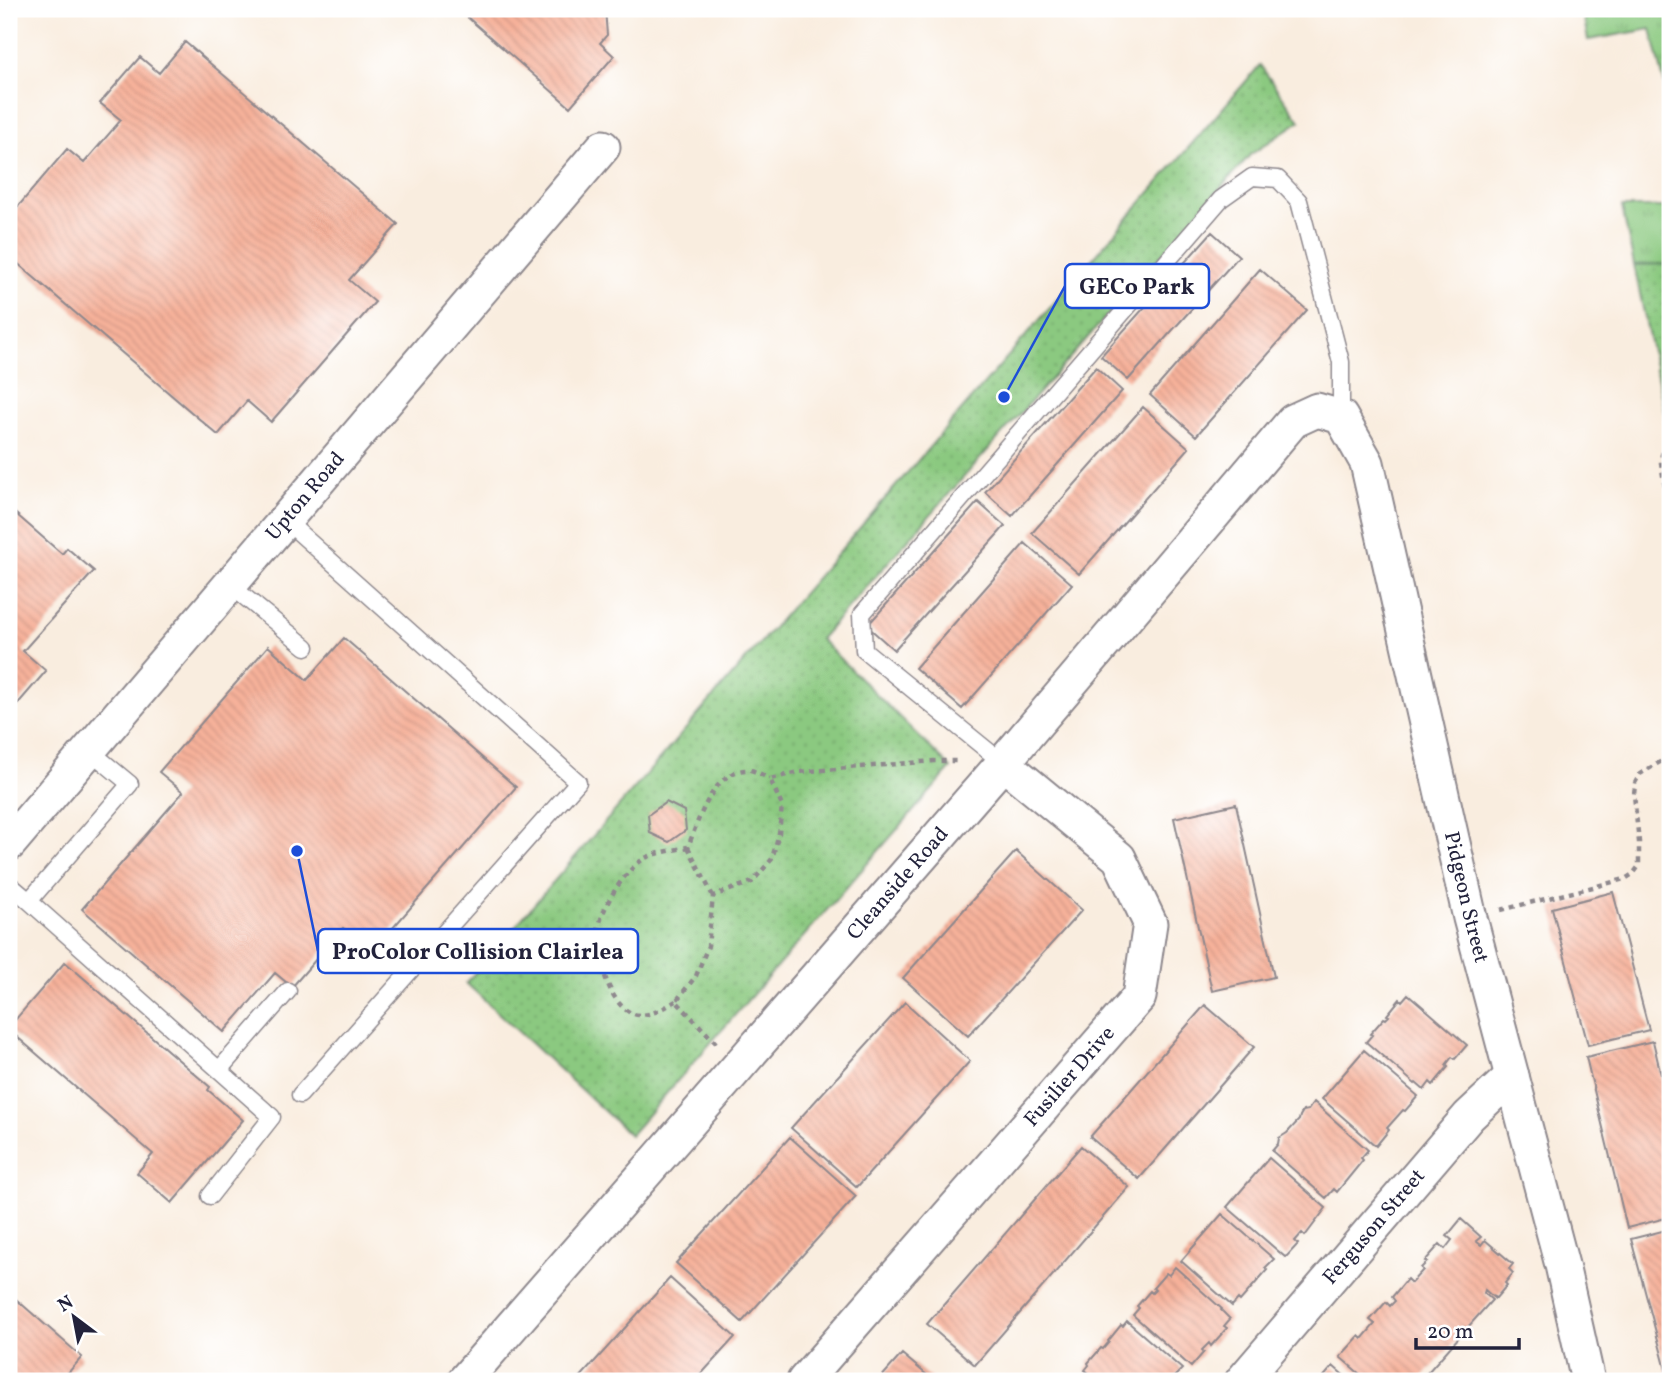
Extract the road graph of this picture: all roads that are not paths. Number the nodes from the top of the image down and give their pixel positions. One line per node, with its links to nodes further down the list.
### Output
1 (603, 147): 3 (street, Upton Road)
2 (1341, 417): 7 (street, Cleanside Road); 7 (lane); 13 (street, Pidgeon Street)
3 (285, 520): 4 (street, Upton Road); 14 (lane)
4 (230, 585): 5 (lane); 6 (street, Upton Road)
5 (306, 647)
6 (89, 750): 8 (street, Upton Road); 10 (lane)
7 (1003, 763): 16 (street, Cleanside Road); 17 (street, Fusilier Drive)
8 (9, 844)
9 (9, 884): 10 (lane)
10 (29, 901): 12 (lane)
11 (288, 991): 12 (lane)
12 (219, 1070): 15 (lane)
13 (1512, 1076): 18 (street, Ferguson Street); 19 (street, Pidgeon Street)
14 (299, 1095)
15 (210, 1196)
16 (464, 1381)
17 (804, 1381)
18 (1242, 1381)
19 (1588, 1381)

